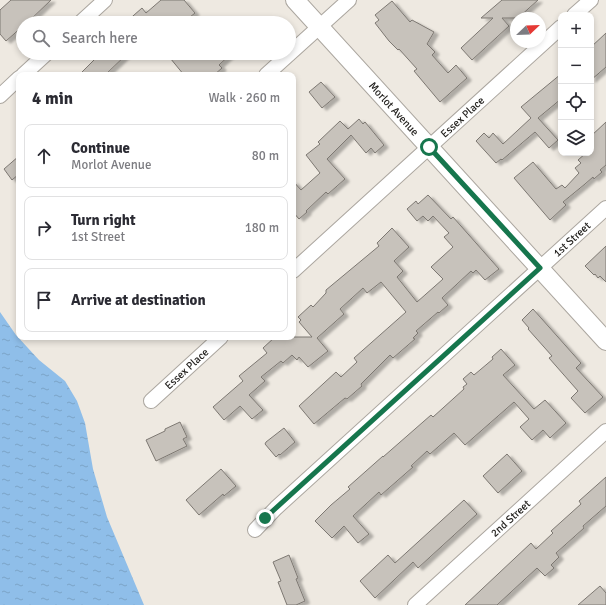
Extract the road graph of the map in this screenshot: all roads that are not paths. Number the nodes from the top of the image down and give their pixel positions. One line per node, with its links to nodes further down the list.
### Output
1 (105, 0): 6 (street)
2 (295, 0): 7 (main road, Morlot Avenue)
3 (349, 0): 7 (street)
4 (591, 0): 5 (street)
5 (577, 12)
6 (88, 16)
7 (319, 27): 9 (street); 16 (main road, Morlot Avenue)
8 (558, 30): 16 (street, Essex Place)
9 (296, 48)
10 (39, 60): 12 (street)
11 (283, 60): 13 (street)
12 (26, 72)
13 (269, 72)
14 (16, 81): 15 (street)
15 (0, 96)
16 (429, 147): 18 (main road, Morlot Avenue); 19 (street, Essex Place)
17 (606, 208): 18 (street, 1st Street)
18 (540, 268): 21 (main road, Morlot Avenue); 24 (street, 1st Street)
19 (296, 269)
20 (218, 340): 22 (street, Essex Place)
21 (606, 341)
22 (151, 401)
23 (606, 430): 25 (street, 2nd Street)
24 (255, 530)
25 (415, 605)

